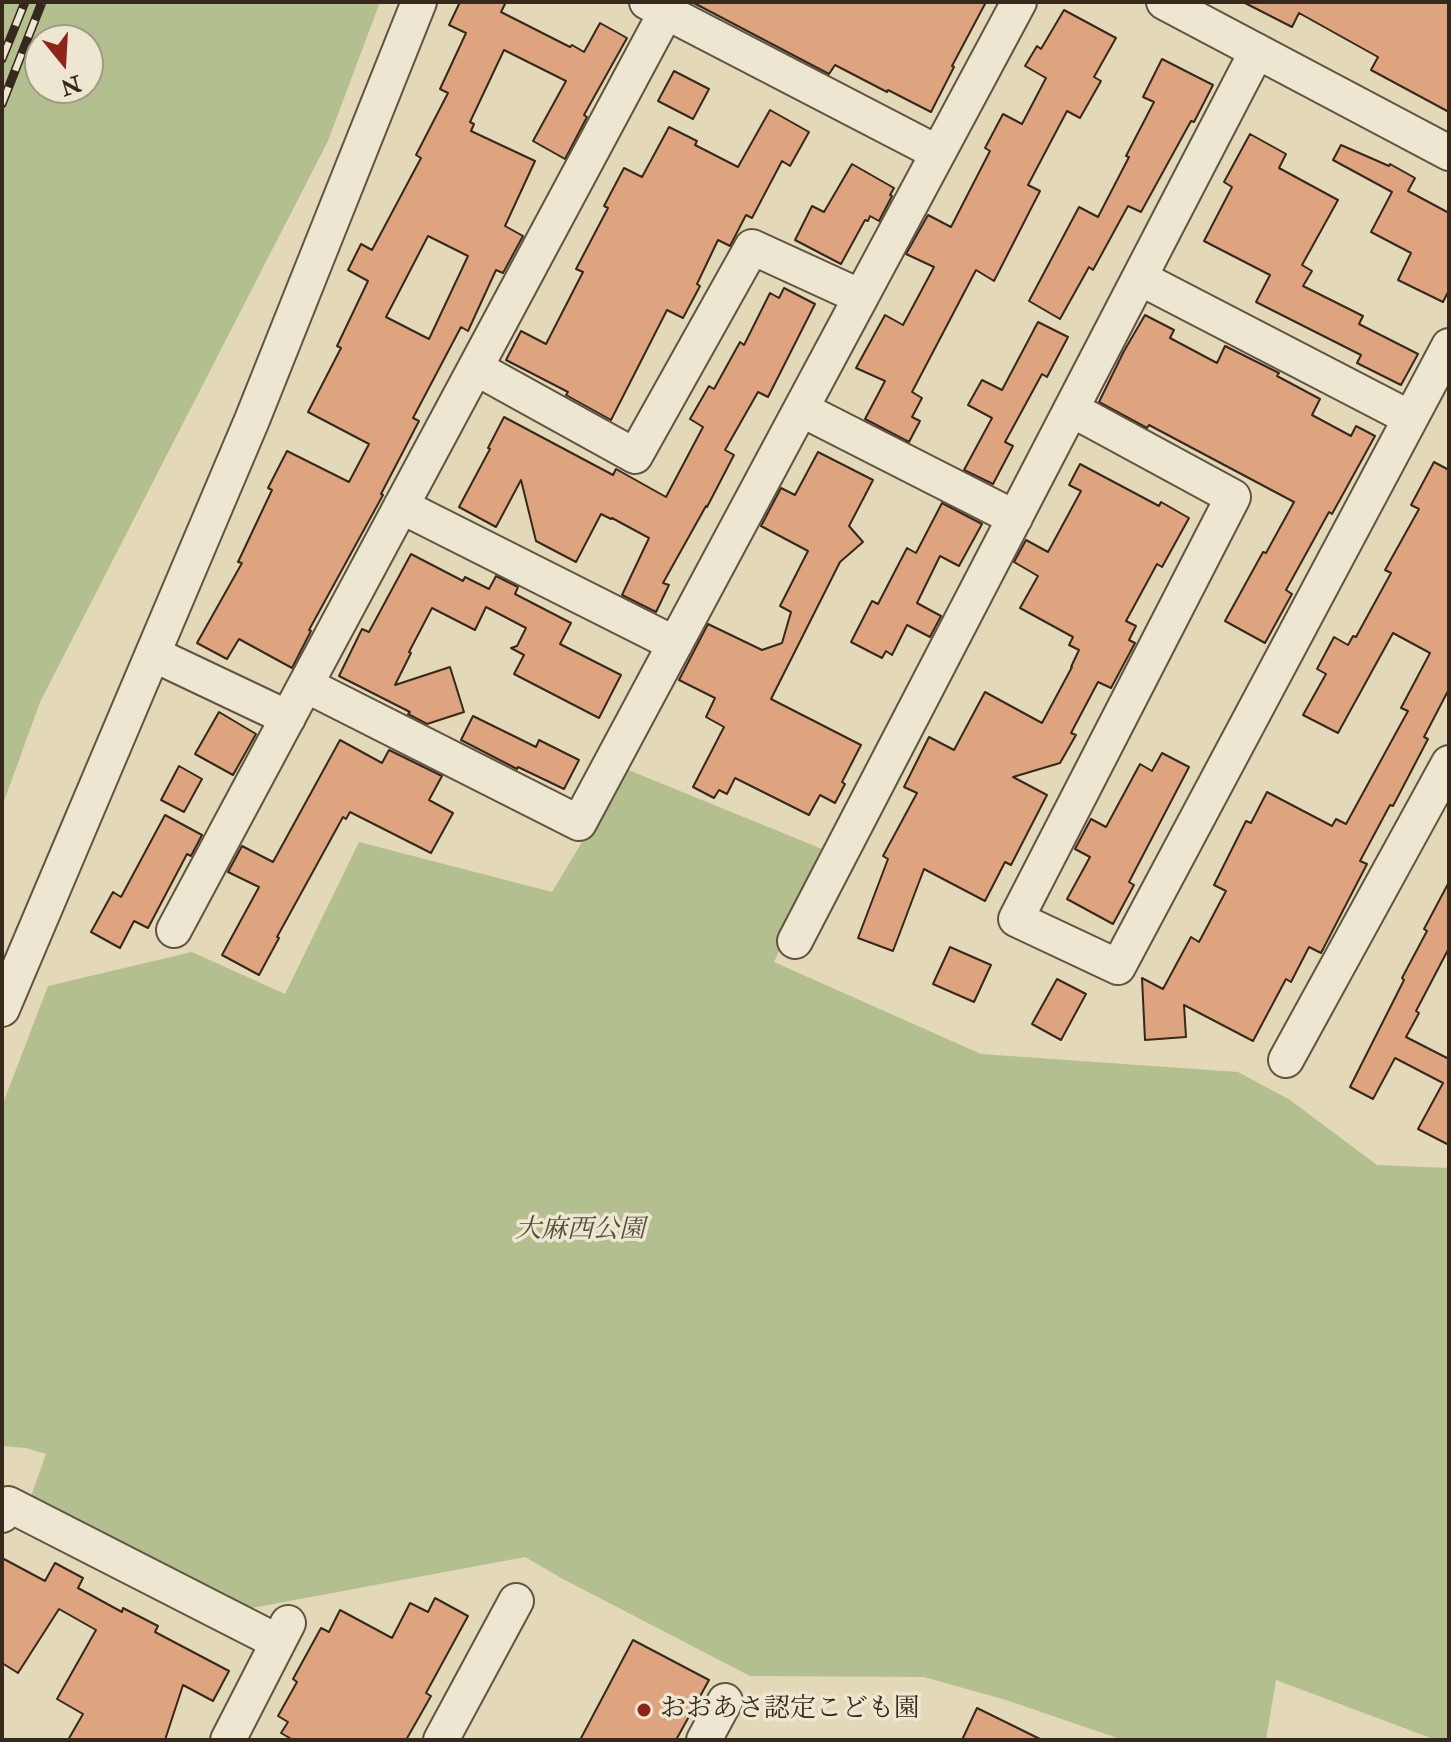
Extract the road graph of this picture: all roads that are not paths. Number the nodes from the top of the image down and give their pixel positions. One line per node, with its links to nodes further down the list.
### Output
1 (419, 2): 19 (street)
2 (1019, 2): 7 (street)
3 (1164, 2): 5 (street)
4 (657, 7): 7 (street); 12 (street)
5 (1199, 10): 6 (street)
6 (1257, 51): 8 (street); 9 (street)
7 (938, 153): 10 (street)
8 (1449, 153)
9 (1140, 278): 14 (street); 15 (street)
10 (861, 297): 12 (street); 13 (street)
11 (1449, 346): 15 (street)
12 (476, 368): 16 (street)
13 (801, 409): 17 (street); 18 (street)
14 (1071, 409): 15 (street); 17 (street)
15 (1410, 418)
16 (401, 506): 18 (street); 20 (street)
17 (1015, 518): 24 (street)
18 (675, 644): 20 (street)
19 (153, 654): 21 (street); 25 (street)
20 (306, 685): 21 (street)
21 (288, 718): 23 (street)
22 (1449, 763): 26 (street)
23 (174, 930)
24 (795, 941)
25 (2, 1009)
26 (1286, 1060)
27 (2, 1515): 30 (street)
28 (516, 1601): 31 (street)
29 (725, 1701): 32 (street)
30 (228, 1740)
31 (441, 1740)
32 (704, 1740)

